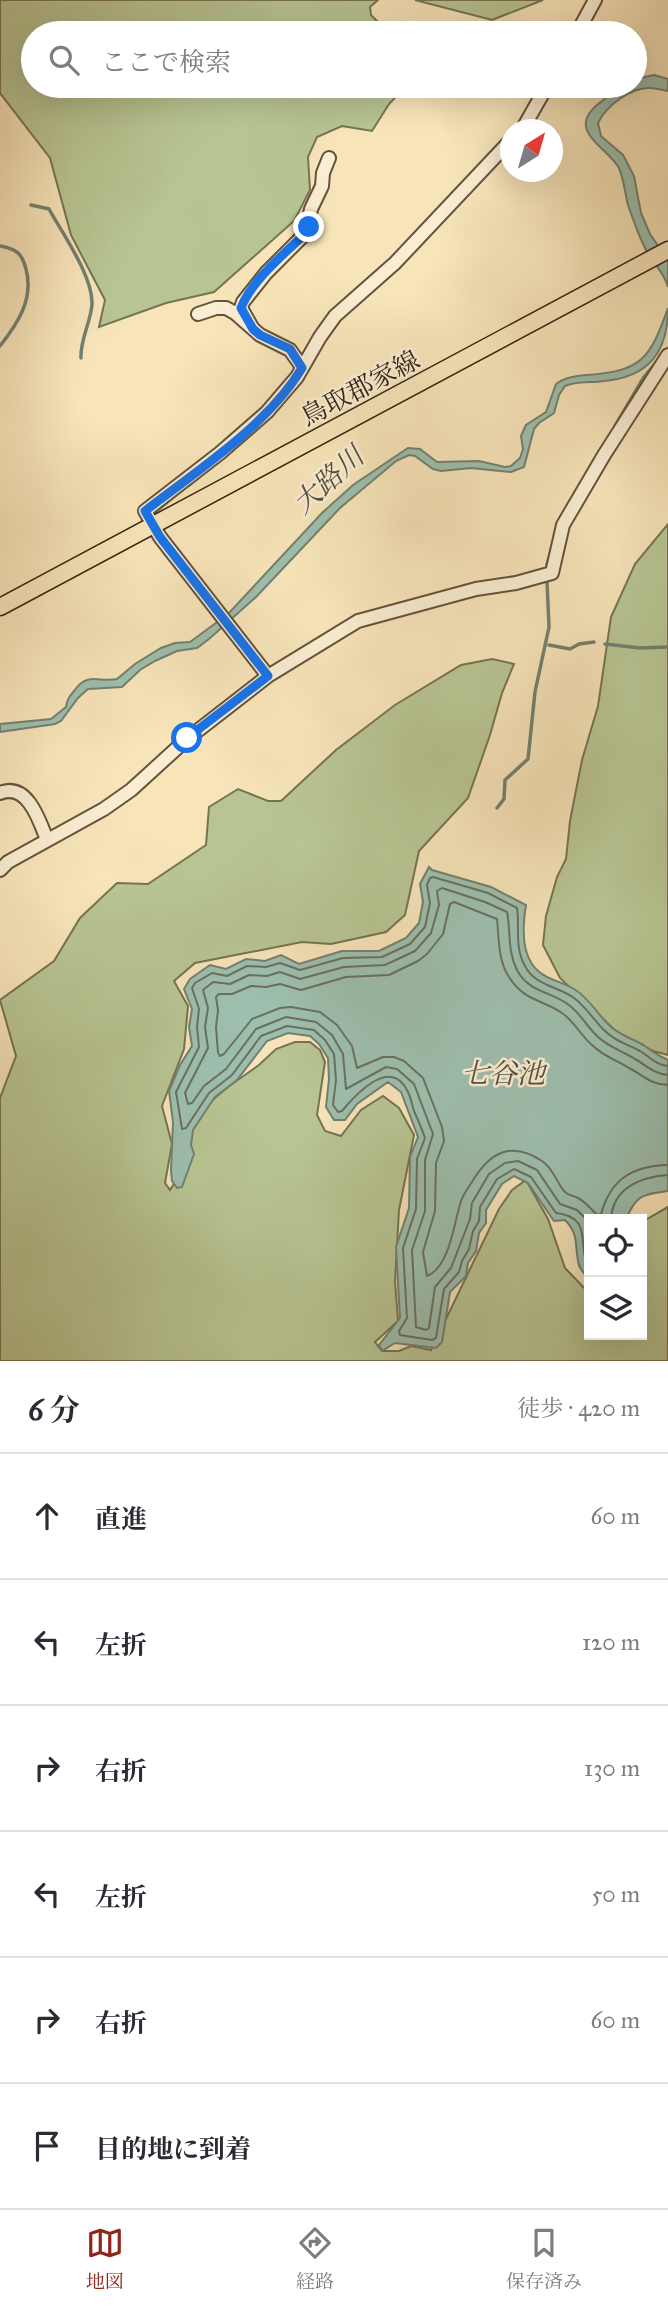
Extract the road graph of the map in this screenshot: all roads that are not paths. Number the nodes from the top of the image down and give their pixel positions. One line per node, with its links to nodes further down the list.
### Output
1 (595, 0): 2 (street)
2 (584, 21)
3 (540, 98): 4 (street)
4 (528, 119)
5 (500, 152): 11 (street)
6 (329, 158): 9 (street)
7 (667, 250): 12 (main road, 鳥取郡家線)
8 (198, 314): 9 (street)
9 (253, 329): 11 (street)
10 (668, 355): 14 (street)
11 (302, 368): 12 (street)
12 (154, 526): 13 (main road, 鳥取郡家線); 14 (street)
13 (0, 607)
14 (268, 676): 16 (street)
15 (0, 793): 16 (street)
16 (47, 840): 17 (street)
17 (0, 870)

